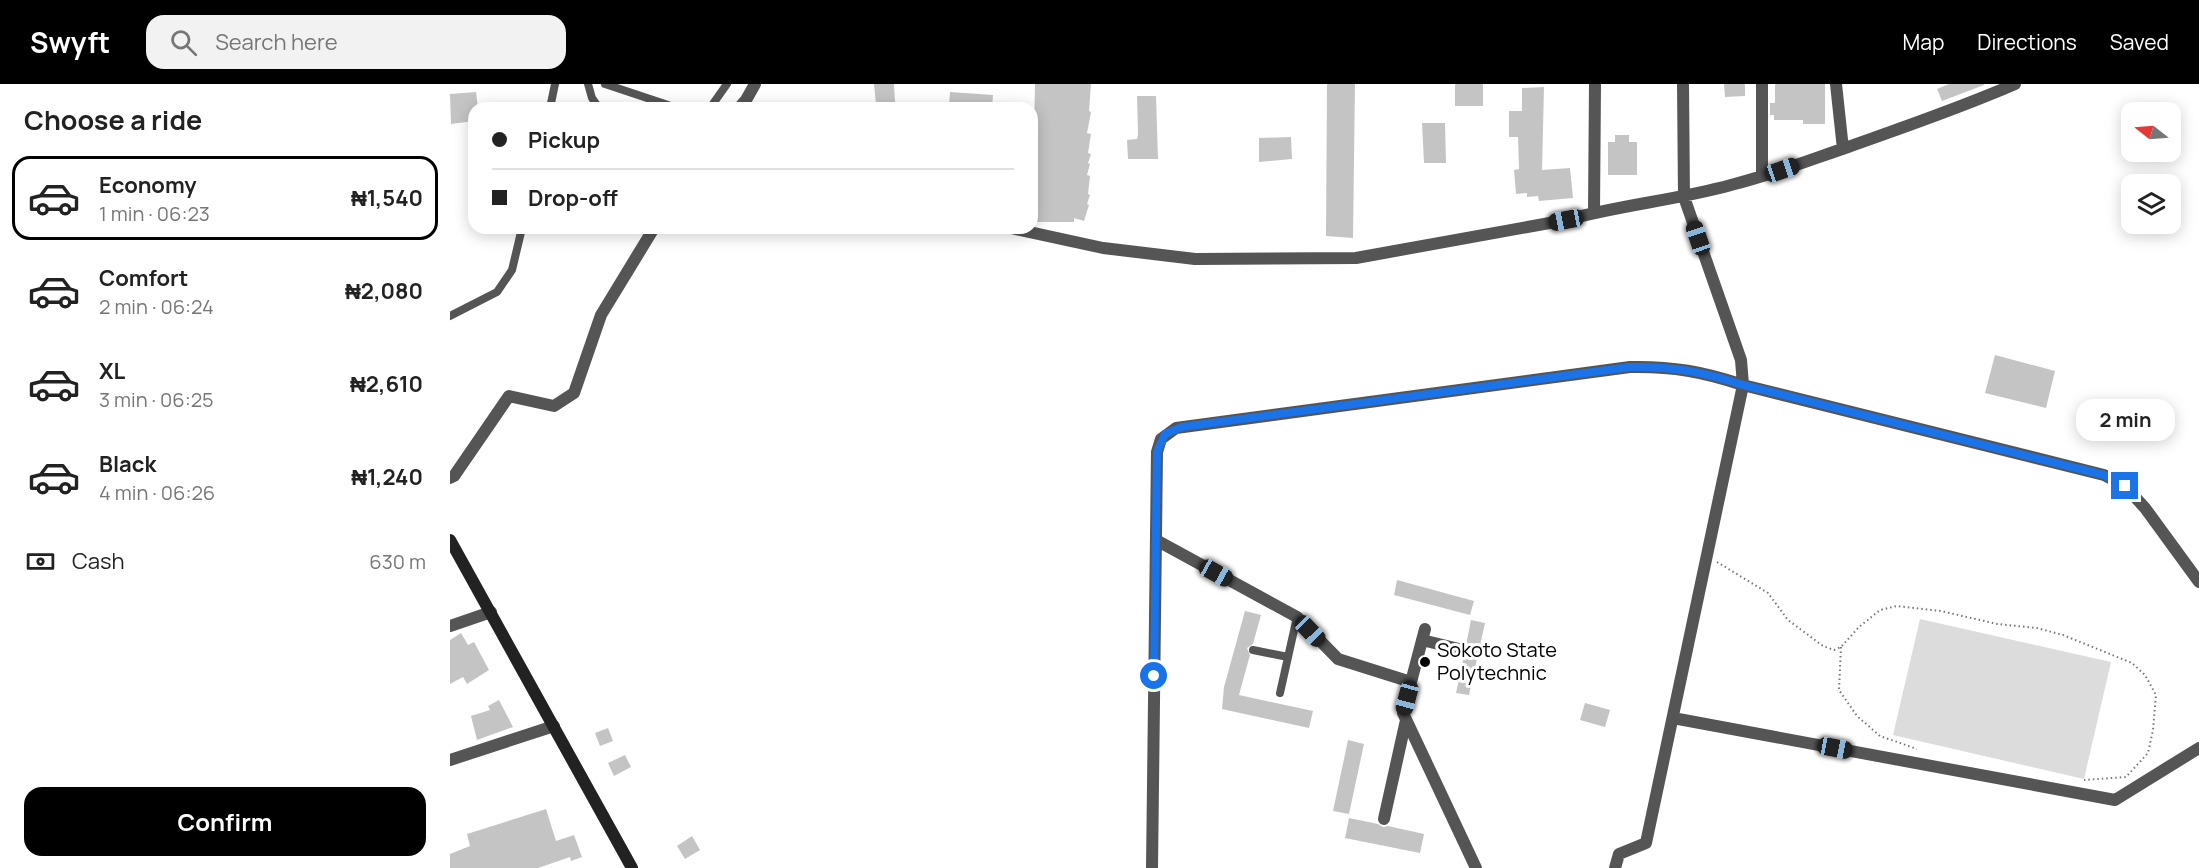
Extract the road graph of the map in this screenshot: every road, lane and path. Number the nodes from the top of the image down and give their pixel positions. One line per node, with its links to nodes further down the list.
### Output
1 (555, 84): 11 (lane)
2 (588, 84): 12 (lane)
3 (605, 84): 13 (lane)
4 (727, 84): 14 (lane)
5 (755, 84): 15 (street)
6 (1595, 84): 19 (street)
7 (1683, 84): 18 (street)
8 (1762, 84): 17 (street)
9 (1836, 84): 16 (street)
10 (2015, 84): 16 (street)
11 (551, 102)
12 (595, 102)
13 (660, 102)
14 (714, 102)
15 (744, 102)
16 (1843, 149): 17 (street)
17 (1762, 176): 18 (street)
18 (1684, 197): 19 (street); 24 (street)
19 (1594, 212): 22 (street)
20 (521, 234): 23 (lane)
21 (650, 234): 25 (street)
22 (1038, 234)
23 (450, 316)
24 (1743, 385): 27 (street); 28 (street); 29 (street)
25 (450, 478)
26 (450, 540): 30 (street)
27 (1156, 540): 31 (street); 48 (street)
28 (1706, 558): 33 (path); 39 (street)
29 (2199, 582)
30 (491, 612): 32 (street); 41 (street)
31 (1297, 617): 36 (lane); 37 (street)
32 (450, 626)
33 (1841, 647): 43 (path); 45 (path)
34 (1459, 649): 37 (street)
35 (1253, 650): 36 (lane)
36 (1288, 657): 38 (lane)
37 (1411, 682): 40 (street)
38 (1280, 693)
39 (1672, 718): 42 (street); 50 (street)
40 (1406, 720): 46 (street); 49 (street)
41 (554, 726): 44 (street); 47 (street)
42 (2199, 748)
43 (1920, 750)
44 (450, 760)
45 (2074, 781)
46 (1384, 819)
47 (632, 868)
48 (1152, 868)
49 (1476, 868)
50 (1616, 868)

